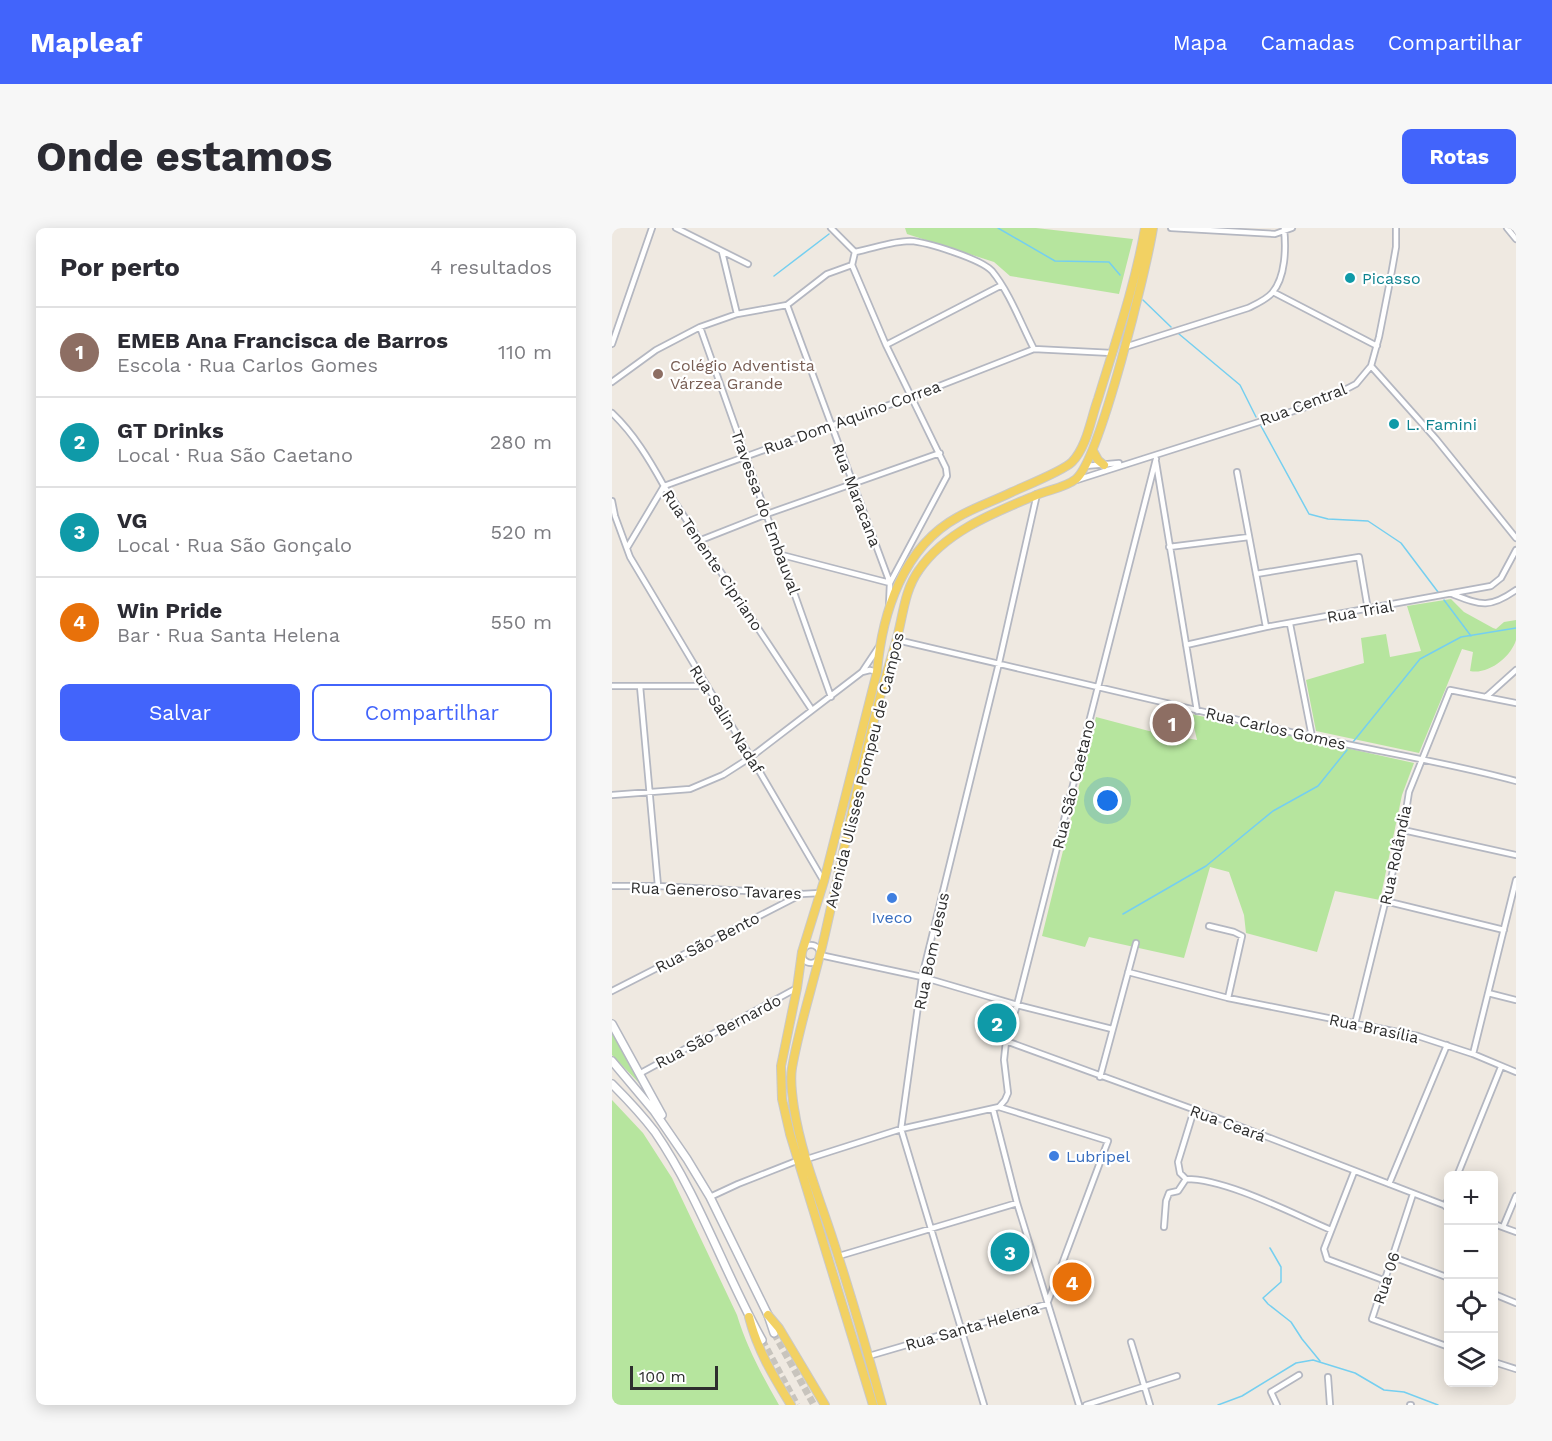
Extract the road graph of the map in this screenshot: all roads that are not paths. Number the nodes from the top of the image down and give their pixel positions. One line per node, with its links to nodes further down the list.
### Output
1 (652, 228): 21 (street)
2 (676, 228): 12 (street)
3 (831, 228): 13 (street)
4 (1145, 228): 26 (main road)
5 (1154, 228): 24 (main road)
6 (1171, 228): 10 (street)
7 (1292, 228): 10 (street)
8 (1396, 228): 23 (street, Rua Central)
9 (1507, 228): 11 (street)
10 (1284, 229): 17 (street)
11 (1516, 239)
12 (722, 252): 14 (street); 19 (street)
13 (855, 252): 15 (street); 16 (street)
14 (748, 264)
15 (852, 265): 18 (street); 22 (street)
16 (1002, 285): 22 (street); 25 (street)
17 (1273, 292): 23 (street); 24 (street)
18 (787, 305): 19 (street); 31 (street, Rua Maracana)
19 (737, 314): 20 (street)
20 (700, 327): 28 (street); 34 (street, Travessa do Embauval)
21 (612, 344)
22 (886, 345): 29 (street)
23 (1377, 346): 27 (street, Rua Central)
24 (1125, 347): 32 (main road)
25 (1034, 349): 26 (street, Rua Dom Aquino Correa); 29 (street, Rua Dom Aquino Correa)
26 (1112, 353): 37 (main road)
27 (1371, 366): 35 (street, Rua Central); 49 (street)
28 (612, 382)
29 (911, 397): 31 (street, Rua Dom Aquino Correa); 33 (street)
30 (612, 413): 44 (street, Rua Tenente Cipriano)
31 (830, 424): 34 (street, Rua Dom Aquino Correa); 43 (street, Rua Maracana)
32 (1093, 451): 38 (main road); 39 (main road)
33 (940, 453): 43 (street); 56 (street)
34 (747, 455): 44 (street, Rua Dom Aquino Correa); 47 (street, Travessa do Embauval)
35 (1155, 457): 36 (street, Rua Central); 51 (street); 73 (street, Rua São Caetano)
36 (1128, 462): 38 (street, Rua Central); 42 (street, Rua Central)
37 (1072, 463): 39 (main road); 41 (main road, Avenida Ulisses Pompeu de Campos)
38 (1104, 465): 39 (street, Rua Central)
39 (1085, 466): 42 (main road)
40 (1237, 472): 48 (street)
41 (1040, 479): 45 (main road); 59 (main road, Avenida Ulisses Pompeu de Campos)
42 (1074, 481): 45 (main road, Avenida Ulisses Pompeu de Campos)
43 (853, 484): 47 (street); 56 (street, Rua Maracana)
44 (664, 486): 50 (street, Rua Tenente Cipriano); 52 (street)
45 (1037, 494): 63 (main road, Avenida Ulisses Pompeu de Campos); 66 (street, Rua Bom Jesus)
46 (612, 501): 52 (street, Rua Salin Nadaf)
47 (767, 514): 50 (street); 54 (street, Travessa do Embauval)
48 (1249, 537): 51 (street); 55 (street)
49 (1516, 538)
50 (701, 540): 77 (street, Rua Tenente Cipriano)
51 (1169, 547): 64 (street)
52 (627, 548): 72 (street, Rua Salin Nadaf)
53 (1516, 550): 58 (street, Rua Trial)
54 (782, 555): 56 (street); 74 (street, Travessa do Embauval)
55 (1256, 574): 60 (street); 62 (street)
56 (890, 583): 59 (street)
57 (1516, 590): 58 (street)
58 (1452, 594): 60 (street, Rua Trial)
59 (889, 607): 65 (main road, Avenida Ulisses Pompeu de Campos)
60 (1368, 610): 61 (street, Rua Trial)
61 (1290, 624): 62 (street, Rua Trial); 79 (street)
62 (1266, 627): 64 (street, Rua Trial)
63 (897, 640): 65 (main road); 66 (street, Rua Carlos Gomes); 98 (main road, Avenida Ulisses Pompeu de Campos)
64 (1186, 645): 78 (street)
65 (879, 646): 68 (street); 69 (main road, Avenida Ulisses Pompeu de Campos)
66 (999, 663): 73 (street, Rua Carlos Gomes); 100 (street, Rua Bom Jesus)
67 (1516, 670): 75 (street)
68 (862, 672): 69 (street); 74 (street)
69 (877, 672): 88 (main road, Avenida Ulisses Pompeu de Campos)
70 (612, 686): 71 (street)
71 (640, 686): 72 (street); 83 (street)
72 (707, 686): 80 (street, Rua Salin Nadaf)
73 (1098, 686): 78 (street, Rua Carlos Gomes); 106 (street, Rua São Caetano)
74 (831, 697): 77 (street)
75 (1486, 697): 76 (street); 81 (street, Rua Rolândia)
76 (1516, 703)
77 (812, 710): 80 (street)
78 (1197, 711): 79 (street, Rua Carlos Gomes)
79 (1312, 737): 81 (street, Rua Carlos Gomes)
80 (751, 757): 83 (street); 88 (street, Rua Salin Nadaf)
81 (1421, 760): 82 (street, Rua Carlos Gomes); 85 (street, Rua Rolândia)
82 (1516, 781)
83 (651, 793): 84 (street); 90 (street)
84 (612, 795)
85 (1403, 830): 86 (street); 93 (street, Rua Rolândia)
86 (1516, 855)
87 (1516, 880): 95 (street)
88 (824, 881): 91 (main road, Avenida Ulisses Pompeu de Campos)
89 (612, 886): 90 (street, Rua Generoso Tavares)
90 (658, 886): 92 (street, Rua Generoso Tavares)
91 (820, 892): 92 (street, Rua Generoso Tavares); 97 (main road, Avenida Ulisses Pompeu de Campos)
92 (802, 894): 102 (street, Rua São Bento)
93 (1385, 901): 95 (street); 108 (street, Rua Rolândia)
94 (1209, 926): 104 (street)
95 (1504, 930): 103 (street)
96 (1136, 943): 99 (street)
97 (802, 952): 98 (street); 98 (street); 101 (main road, Avenida Ulisses Pompeu de Campos)
98 (820, 955): 100 (street); 123 (main road, Avenida Ulisses Pompeu de Campos)
99 (1128, 972): 104 (street, Rua Brasília); 109 (street)
100 (922, 977): 106 (street); 121 (street, Rua Bom Jesus)
101 (797, 988): 116 (street, Rua São Bernardo); 123 (main road, Avenida Ulisses Pompeu de Campos)
102 (612, 991)
103 (1488, 993): 105 (street); 112 (street)
104 (1228, 998): 108 (street, Rua Brasília)
105 (1516, 1000)
106 (1017, 1005): 109 (street); 110 (street, Rua São Caetano)
107 (612, 1024): 116 (main road)
108 (1355, 1024): 111 (street, Rua Brasília)
109 (1112, 1029): 117 (street)
110 (1006, 1041): 117 (street, Rua Ceará); 119 (street, Rua São Caetano)
111 (1447, 1045): 112 (street, Rua Brasília); 127 (street)
112 (1473, 1054): 114 (street, Rua Brasília)
113 (612, 1061): 122 (main road)
114 (1501, 1066): 115 (street, Rua Brasília); 124 (street)
115 (1516, 1072)
116 (639, 1074): 122 (main road)
117 (1100, 1077): 120 (street, Rua Ceará)
118 (612, 1084): 147 (main road)
119 (996, 1108): 121 (street); 131 (street); 145 (street, Rua Santa Helena)
120 (1194, 1110): 125 (street, Rua Ceará); 126 (street)
121 (901, 1129): 123 (street); 134 (street, Rua Bom Jesus)
122 (687, 1159): 130 (main road)
123 (803, 1160): 130 (street); 139 (main road, Avenida Ulisses Pompeu de Campos); 163 (main road, Avenida Ulisses Pompeu de Campos)
124 (1459, 1171)
125 (1354, 1172): 127 (street, Rua Ceará); 137 (street)
126 (1186, 1179): 135 (street); 137 (street)
127 (1389, 1184): 128 (street, Rua Ceará)
128 (1413, 1194): 132 (street, Rua Ceará); 140 (street, Rua 06)
129 (1516, 1196): 136 (street)
130 (710, 1197): 146 (main road)
131 (1017, 1203): 134 (street); 145 (street)
132 (1444, 1206)
133 (1497, 1225): 136 (street)
134 (932, 1227): 139 (street); 148 (street, Rua Bom Jesus)
135 (1164, 1227)
136 (1503, 1227): 138 (street)
137 (1331, 1230): 142 (street)
138 (1516, 1232)
139 (838, 1256): 153 (main road, Avenida Ulisses Pompeu de Campos)
140 (1393, 1257): 141 (street); 142 (street, Rua 06)
141 (1444, 1276)
142 (1386, 1281): 152 (street, Rua 06)
143 (1498, 1296): 144 (street)
144 (1516, 1303)
145 (1047, 1304): 148 (street, Rua Santa Helena); 166 (street)
146 (768, 1315): 149 (main road); 162 (main road)
147 (749, 1317): 150 (main road); 161 (main road)
148 (960, 1329): 153 (street, Rua Santa Helena); 165 (street, Rua Bom Jesus)
149 (774, 1333)
150 (762, 1340)
151 (1131, 1342): 159 (street)
152 (1444, 1345)
153 (869, 1356): 164 (main road, Avenida Ulisses Pompeu de Campos)
154 (1498, 1363): 155 (street)
155 (1516, 1369)
156 (1299, 1375): 169 (street)
157 (1177, 1376): 159 (street)
158 (1328, 1377): 170 (street)
159 (1145, 1387): 160 (street); 168 (street)
160 (1099, 1403): 167 (street)
161 (791, 1405)
162 (825, 1405)
163 (873, 1405)
164 (882, 1405)
165 (984, 1405)
166 (1079, 1405)
167 (1086, 1405)
168 (1150, 1405)
169 (1277, 1405)
170 (1330, 1405)

